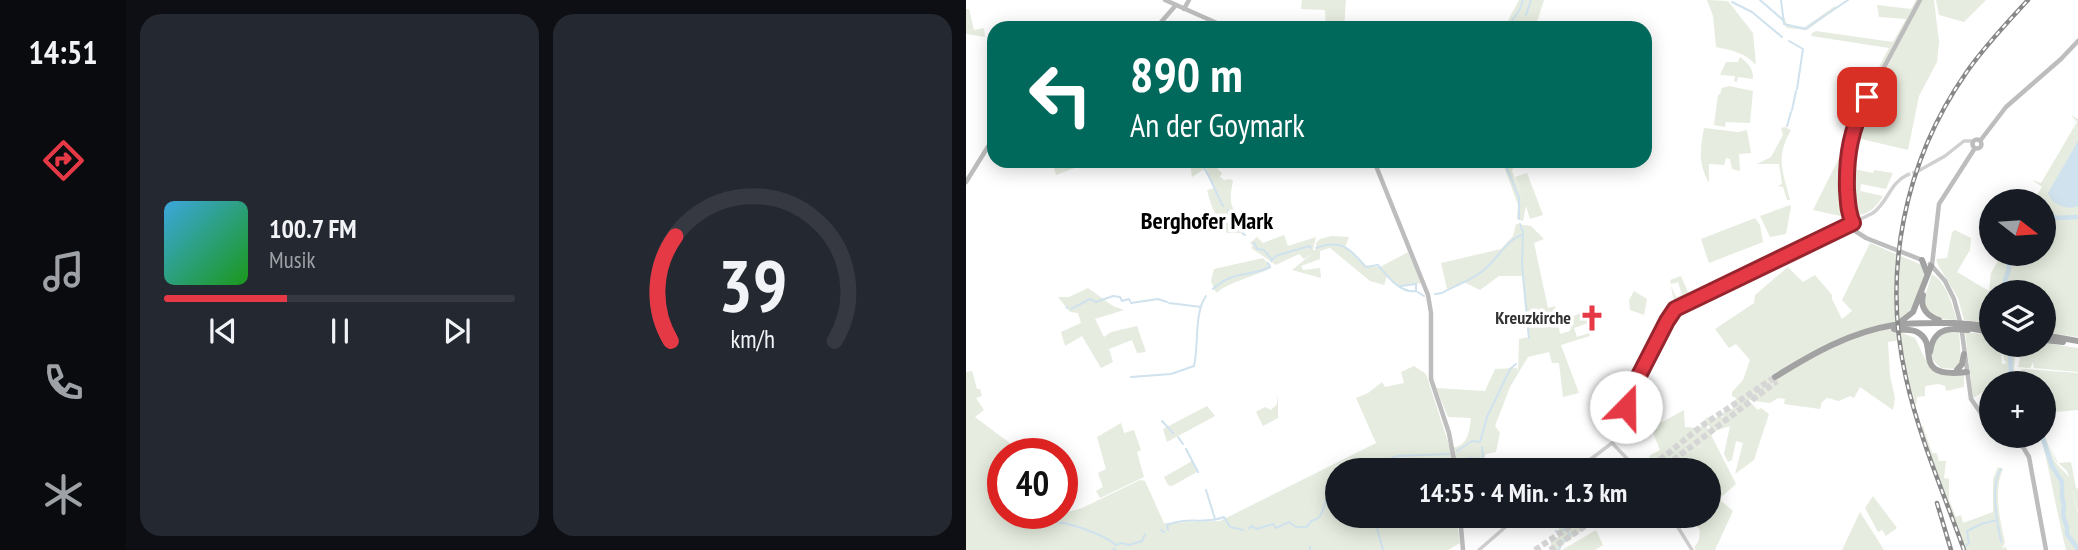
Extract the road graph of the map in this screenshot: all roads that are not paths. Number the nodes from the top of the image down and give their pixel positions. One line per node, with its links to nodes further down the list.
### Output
1 (1165, 0): 4 (main road)
2 (1189, 0): 5 (main road)
3 (1920, 0): 15 (main road)
4 (1176, 5): 5 (main road); 6 (main road)
5 (1184, 9): 7 (main road)
6 (1162, 21)
7 (1212, 21)
8 (2078, 41): 9 (main road)
9 (1977, 141): 12 (street); 17 (main road)
10 (987, 149): 14 (main road)
11 (1377, 168): 33 (main road)
12 (1920, 170)
13 (1907, 175): 15 (street)
14 (966, 182)
15 (1850, 223): 16 (main road); 18 (main road)
16 (1844, 228): 31 (street)
17 (1933, 254): 18 (main road); 19 (main road)
18 (1922, 260): 19 (main road); 20 (highway)
19 (1931, 266): 20 (highway); 21 (highway); 27 (main road)
20 (1927, 273): 22 (highway)
21 (1954, 326): 22 (highway); 23 (highway, bridge); 24 (highway); 28 (highway)
22 (1880, 328): 24 (highway)
23 (1979, 329)
24 (1895, 330): 29 (highway)
25 (2056, 339): 26 (highway)
26 (2078, 343)
27 (1964, 354): 28 (highway); 29 (main road)
28 (1957, 370): 29 (highway)
29 (1966, 371): 30 (main road)
30 (1979, 411)
31 (1612, 443): 34 (street); 35 (street)
32 (2023, 448): 42 (main road)
33 (1453, 458)
34 (1592, 458)
35 (1626, 458)
36 (1461, 528): 39 (main road)
37 (1504, 528): 40 (street)
38 (1678, 528): 41 (street)
39 (1463, 550)
40 (1479, 550)
41 (1692, 550)
42 (2046, 550)

